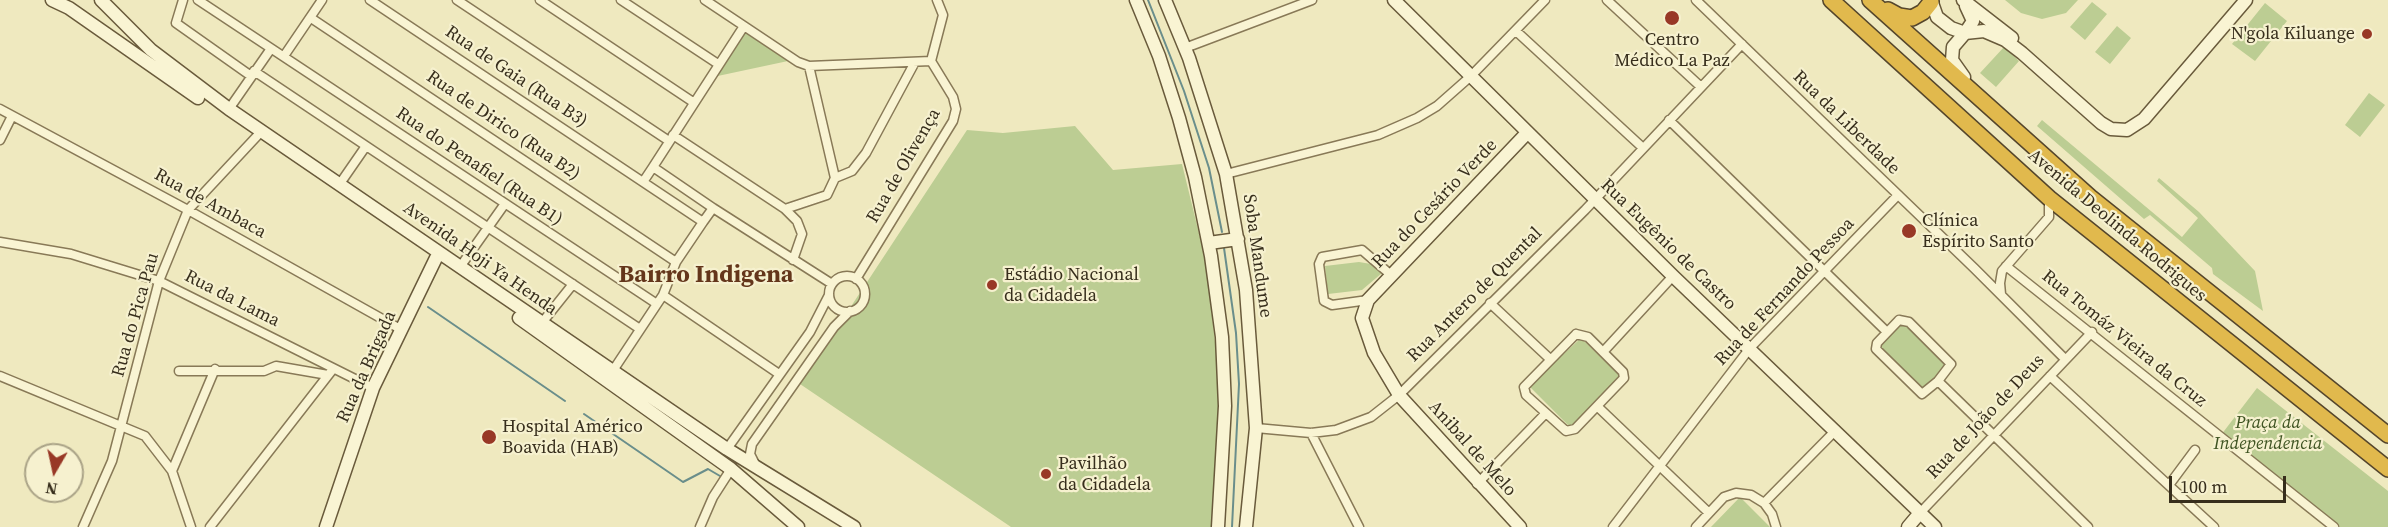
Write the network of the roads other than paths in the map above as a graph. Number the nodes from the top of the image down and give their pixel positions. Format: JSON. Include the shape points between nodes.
{"nodes":[{"id":1,"x":52,"y":0,"type":"edge"},
{"id":2,"x":101,"y":0,"type":"edge"},
{"id":3,"x":183,"y":0,"type":"edge"},
{"id":4,"x":198,"y":0,"type":"edge"},
{"id":5,"x":322,"y":0,"type":"edge"},
{"id":6,"x":370,"y":0,"type":"edge"},
{"id":7,"x":457,"y":0,"type":"edge"},
{"id":8,"x":540,"y":0,"type":"edge"},
{"id":9,"x":621,"y":0,"type":"edge"},
{"id":10,"x":705,"y":0,"type":"edge"},
{"id":11,"x":937,"y":0,"type":"edge"},
{"id":12,"x":1137,"y":0,"type":"edge"},
{"id":13,"x":1165,"y":0,"type":"edge"},
{"id":14,"x":1312,"y":0,"type":"edge"},
{"id":15,"x":1394,"y":0,"type":"edge"},
{"id":16,"x":1545,"y":0,"type":"edge"},
{"id":17,"x":1607,"y":0,"type":"edge"},
{"id":18,"x":1696,"y":0,"type":"edge"},
{"id":19,"x":1831,"y":0,"type":"edge"},
{"id":20,"x":1871,"y":0,"type":"edge"},
{"id":21,"x":1963,"y":0,"type":"edge"},
{"id":22,"x":2236,"y":0,"type":"edge"},
{"id":23,"x":2247,"y":0,"type":"edge"},
{"id":24,"x":1932,"y":1,"type":"edge"},
{"id":25,"x":67,"y":4,"type":"edge"},
{"id":26,"x":311,"y":18,"type":"junction"},
{"id":27,"x":744,"y":26,"type":"junction"},
{"id":28,"x":1516,"y":31,"type":"junction"},
{"id":29,"x":1965,"y":33,"type":"junction"},
{"id":30,"x":1743,"y":44,"type":"junction"},
{"id":31,"x":1185,"y":48,"type":"junction"},
{"id":32,"x":270,"y":50,"type":"junction"},
{"id":33,"x":284,"y":56,"type":"junction"},
{"id":34,"x":931,"y":61,"type":"junction"},
{"id":35,"x":915,"y":62,"type":"junction"},
{"id":36,"x":718,"y":64,"type":"junction"},
{"id":37,"x":809,"y":66,"type":"junction"},
{"id":38,"x":253,"y":74,"type":"junction"},
{"id":39,"x":1471,"y":76,"type":"junction"},
{"id":40,"x":1701,"y":87,"type":"junction"},
{"id":41,"x":693,"y":102,"type":"junction"},
{"id":42,"x":1985,"y":104,"type":"junction"},
{"id":43,"x":0,"y":109,"type":"edge"},
{"id":44,"x":229,"y":109,"type":"junction"},
{"id":45,"x":12,"y":116,"type":"junction"},
{"id":46,"x":1670,"y":120,"type":"junction"},
{"id":47,"x":1527,"y":133,"type":"junction"},
{"id":48,"x":258,"y":135,"type":"junction"},
{"id":49,"x":671,"y":138,"type":"junction"},
{"id":50,"x":0,"y":140,"type":"edge"},
{"id":51,"x":366,"y":146,"type":"junction"},
{"id":52,"x":1643,"y":148,"type":"junction"},
{"id":53,"x":653,"y":167,"type":"junction"},
{"id":54,"x":1226,"y":174,"type":"junction"},
{"id":55,"x":835,"y":178,"type":"junction"},
{"id":56,"x":643,"y":182,"type":"junction"},
{"id":57,"x":339,"y":185,"type":"junction"},
{"id":58,"x":1897,"y":196,"type":"junction"},
{"id":59,"x":2049,"y":198,"type":"junction"},
{"id":60,"x":1595,"y":199,"type":"junction"},
{"id":61,"x":504,"y":205,"type":"junction"},
{"id":62,"x":713,"y":208,"type":"junction"},
{"id":63,"x":785,"y":208,"type":"junction"},
{"id":64,"x":188,"y":210,"type":"junction"},
{"id":65,"x":2068,"y":214,"type":"junction"},
{"id":66,"x":2049,"y":217,"type":"junction"},
{"id":67,"x":703,"y":222,"type":"junction"},
{"id":68,"x":488,"y":228,"type":"junction"},
{"id":69,"x":1234,"y":239,"type":"junction"},
{"id":70,"x":0,"y":242,"type":"edge"},
{"id":71,"x":1213,"y":243,"type":"junction"},
{"id":72,"x":436,"y":258,"type":"junction"},
{"id":73,"x":793,"y":260,"type":"junction"},
{"id":74,"x":676,"y":261,"type":"junction"},
{"id":75,"x":460,"y":267,"type":"junction"},
{"id":76,"x":1974,"y":268,"type":"junction"},
{"id":77,"x":2004,"y":269,"type":"junction"},
{"id":78,"x":1826,"y":272,"type":"junction"},
{"id":79,"x":1391,"y":275,"type":"junction"},
{"id":80,"x":1673,"y":276,"type":"junction"},
{"id":81,"x":856,"y":279,"type":"junction"},
{"id":82,"x":159,"y":281,"type":"junction"},
{"id":83,"x":573,"y":284,"type":"junction"},
{"id":84,"x":832,"y":284,"type":"junction"},
{"id":85,"x":2002,"y":294,"type":"junction"},
{"id":86,"x":663,"y":295,"type":"junction"},
{"id":87,"x":829,"y":295,"type":"junction"},
{"id":88,"x":1368,"y":300,"type":"junction"},
{"id":89,"x":1491,"y":303,"type":"junction"},
{"id":90,"x":657,"y":304,"type":"junction"},
{"id":91,"x":850,"y":311,"type":"junction"},
{"id":92,"x":541,"y":324,"type":"junction"},
{"id":93,"x":640,"y":329,"type":"junction"},
{"id":94,"x":402,"y":330,"type":"junction"},
{"id":95,"x":1887,"y":332,"type":"junction"},
{"id":96,"x":2092,"y":332,"type":"junction"},
{"id":97,"x":1750,"y":348,"type":"junction"},
{"id":98,"x":1603,"y":352,"type":"junction"},
{"id":99,"x":1550,"y":359,"type":"junction"},
{"id":100,"x":2065,"y":359,"type":"junction"},
{"id":101,"x":215,"y":369,"type":"junction"},
{"id":102,"x":179,"y":371,"type":"dead end"},
{"id":103,"x":331,"y":372,"type":"junction"},
{"id":104,"x":612,"y":372,"type":"junction"},
{"id":105,"x":780,"y":374,"type":"junction"},
{"id":106,"x":0,"y":375,"type":"edge"},
{"id":107,"x":2050,"y":375,"type":"junction"},
{"id":108,"x":1938,"y":381,"type":"junction"},
{"id":109,"x":373,"y":388,"type":"junction"},
{"id":110,"x":1399,"y":395,"type":"junction"},
{"id":111,"x":1598,"y":407,"type":"junction"},
{"id":112,"x":1545,"y":414,"type":"junction"},
{"id":113,"x":123,"y":426,"type":"junction"},
{"id":114,"x":1256,"y":428,"type":"junction"},
{"id":115,"x":1836,"y":430,"type":"junction"},
{"id":116,"x":1311,"y":433,"type":"junction"},
{"id":117,"x":1993,"y":434,"type":"junction"},
{"id":118,"x":2388,"y":435,"type":"edge"},
{"id":119,"x":727,"y":449,"type":"junction"},
{"id":120,"x":2195,"y":450,"type":"dead end"},
{"id":121,"x":1659,"y":468,"type":"junction"},
{"id":122,"x":731,"y":469,"type":"junction"},
{"id":123,"x":2388,"y":469,"type":"edge"},
{"id":124,"x":172,"y":471,"type":"junction"},
{"id":125,"x":763,"y":473,"type":"junction"},
{"id":126,"x":1477,"y":484,"type":"junction"},
{"id":127,"x":2169,"y":485,"type":"junction"},
{"id":128,"x":1764,"y":503,"type":"junction"},
{"id":129,"x":1709,"y":513,"type":"junction"},
{"id":130,"x":1919,"y":514,"type":"junction"},
{"id":131,"x":841,"y":522,"type":"edge"},
{"id":132,"x":83,"y":527,"type":"edge"},
{"id":133,"x":190,"y":527,"type":"edge"},
{"id":134,"x":210,"y":527,"type":"edge"},
{"id":135,"x":326,"y":527,"type":"edge"},
{"id":136,"x":700,"y":527,"type":"edge"},
{"id":137,"x":798,"y":527,"type":"edge"},
{"id":138,"x":854,"y":527,"type":"edge"},
{"id":139,"x":1218,"y":527,"type":"edge"},
{"id":140,"x":1246,"y":527,"type":"edge"},
{"id":141,"x":1359,"y":527,"type":"edge"},
{"id":142,"x":1520,"y":527,"type":"edge"},
{"id":143,"x":1613,"y":527,"type":"edge"},
{"id":144,"x":1696,"y":527,"type":"edge"},
{"id":145,"x":1776,"y":527,"type":"edge"},
{"id":146,"x":1908,"y":527,"type":"edge"},
{"id":147,"x":1935,"y":527,"type":"edge"},
{"id":148,"x":2088,"y":527,"type":"edge"},
{"id":149,"x":2214,"y":527,"type":"edge"},
{"id":150,"x":2334,"y":527,"type":"edge"}],
"edges":[{"from":1,"to":25,"type":"main road","name":"Avenida Hoji Ya Henda"},
{"from":2,"to":44,"type":"main road","name":"Avenida Hoji Ya Henda","via":[[151,50]]},
{"from":3,"to":38,"type":"street","via":[[176,24]]},
{"from":4,"to":32,"type":"street","name":"Rua do Penafiel (Rua B1)"},
{"from":5,"to":26,"type":"street"},
{"from":6,"to":56,"type":"street","name":"Rua de Gaia (Rua B3)"},
{"from":7,"to":49,"type":"street"},
{"from":8,"to":41,"type":"street"},
{"from":9,"to":36,"type":"street"},
{"from":10,"to":27,"type":"street"},
{"from":11,"to":34,"type":"street","via":[[943,15]]},
{"from":12,"to":71,"type":"main road","via":[[1160,56]]},
{"from":13,"to":31,"type":"main road","name":"Soba Mandume"},
{"from":14,"to":31,"type":"street"},
{"from":15,"to":39,"type":"main road","name":"Rua Eugênio de Castro"},
{"from":16,"to":28,"type":"street"},
{"from":17,"to":40,"type":"street"},
{"from":18,"to":30,"type":"street","name":"Rua da Liberdade"},
{"from":19,"to":59,"type":"highway","name":"Avenida Deolinda Rodrigues"},
{"from":20,"to":24,"type":"highway","via":[[1899,16],[1912,18]]},
{"from":20,"to":42,"type":"highway","name":"Avenida Deolinda Rodrigues"},
{"from":21,"to":22,"type":"main road","via":[[2102,116],[2121,122],[2141,111]]},
{"from":21,"to":29,"type":"main road","via":[[1973,21]]},
{"from":23,"to":29,"type":"main road","via":[[2144,118],[2127,130],[2111,129],[2101,123],[2005,40],[1984,31]]},
{"from":24,"to":29,"type":"main road","via":[[1934,12],[1943,23]]},
{"from":25,"to":48,"type":"main road","name":"Avenida Hoji Ya Henda","via":[[203,101]]},
{"from":26,"to":33,"type":"street"},
{"from":26,"to":74,"type":"street","name":"Rua de Dirico (Rua B2)"},
{"from":27,"to":36,"type":"street"},
{"from":27,"to":37,"type":"street","via":[[798,63]]},
{"from":28,"to":39,"type":"street"},
{"from":28,"to":52,"type":"street"},
{"from":29,"to":42,"type":"main road","via":[[1953,47],[1952,60]]},
{"from":30,"to":40,"type":"street","name":"Rua Antero de Quental"},
{"from":30,"to":58,"type":"street","name":"Rua da Liberdade"},
{"from":31,"to":54,"type":"main road","name":"Soba Mandume"},
{"from":32,"to":33,"type":"street","name":"Rua do Penafiel (Rua B1)"},
{"from":32,"to":38,"type":"street"},
{"from":33,"to":61,"type":"street","name":"Rua do Penafiel (Rua B1)"},
{"from":34,"to":35,"type":"street"},
{"from":34,"to":81,"type":"street","name":"Rua de Olivença","via":[[953,97],[953,121]]},
{"from":35,"to":37,"type":"street"},
{"from":35,"to":55,"type":"street","via":[[867,153],[852,171]]},
{"from":36,"to":41,"type":"street"},
{"from":37,"to":55,"type":"street"},
{"from":38,"to":44,"type":"street"},
{"from":38,"to":51,"type":"street"},
{"from":39,"to":47,"type":"main road","name":"Rua Eugênio de Castro"},
{"from":39,"to":54,"type":"street","via":[[1437,106],[1378,135]]},
{"from":40,"to":46,"type":"street","name":"Rua Antero de Quental"},
{"from":41,"to":49,"type":"street"},
{"from":42,"to":118,"type":"highway","name":"Avenida Deolinda Rodrigues","via":[[2090,197]]},
{"from":43,"to":45,"type":"street","name":"Rua de Ambaca"},
{"from":44,"to":57,"type":"main road","name":"Avenida Hoji Ya Henda"},
{"from":45,"to":50,"type":"street"},
{"from":45,"to":64,"type":"street","name":"Rua de Ambaca"},
{"from":46,"to":52,"type":"street","name":"Rua Antero de Quental"},
{"from":46,"to":78,"type":"street"},
{"from":47,"to":60,"type":"main road","name":"Rua Eugênio de Castro"},
{"from":47,"to":79,"type":"main road","name":"Rua do Cesário Verde"},
{"from":48,"to":64,"type":"street","name":"Rua do Pica Pau"},
{"from":48,"to":72,"type":"main road","name":"Avenida Hoji Ya Henda"},
{"from":49,"to":53,"type":"street"},
{"from":49,"to":63,"type":"street"},
{"from":51,"to":57,"type":"street"},
{"from":51,"to":68,"type":"street"},
{"from":52,"to":60,"type":"street","name":"Rua Antero de Quental"},
{"from":53,"to":56,"type":"street"},
{"from":53,"to":62,"type":"street"},
{"from":54,"to":69,"type":"main road","name":"Soba Mandume"},
{"from":55,"to":63,"type":"street","via":[[827,195]]},
{"from":56,"to":67,"type":"street","name":"Rua de Gaia (Rua B3)"},
{"from":57,"to":75,"type":"main road","name":"Avenida Hoji Ya Henda"},
{"from":58,"to":76,"type":"street","name":"Rua da Liberdade"},
{"from":58,"to":78,"type":"street","name":"Rua de Fernando Pessoa"},
{"from":59,"to":65,"type":"highway","name":"Avenida Deolinda Rodrigues"},
{"from":59,"to":66,"type":"street"},
{"from":60,"to":80,"type":"main road","name":"Rua Eugênio de Castro"},
{"from":60,"to":89,"type":"street","name":"Rua Antero de Quental"},
{"from":61,"to":68,"type":"street"},
{"from":61,"to":90,"type":"street","name":"Rua do Penafiel (Rua B1)"},
{"from":62,"to":67,"type":"street"},
{"from":62,"to":73,"type":"street"},
{"from":63,"to":73,"type":"street","via":[[802,234]]},
{"from":64,"to":82,"type":"street","name":"Rua do Pica Pau"},
{"from":64,"to":94,"type":"street","name":"Rua de Ambaca"},
{"from":65,"to":66,"type":"street"},
{"from":65,"to":123,"type":"highway","name":"Avenida Deolinda Rodrigues"},
{"from":66,"to":77,"type":"street"},
{"from":67,"to":74,"type":"street"},
{"from":68,"to":75,"type":"street"},
{"from":68,"to":83,"type":"street"},
{"from":69,"to":71,"type":"main road"},
{"from":69,"to":114,"type":"main road","name":"Soba Mandume","via":[[1246,290]]},
{"from":70,"to":82,"type":"street","name":"Rua da Lama","via":[[71,254]]},
{"from":71,"to":139,"type":"main road","via":[[1224,384]]},
{"from":72,"to":94,"type":"main road","name":"Rua da Brigada"},
{"from":72,"to":122,"type":"main road","name":"Avenida Hoji Ya Henda"},
{"from":73,"to":84,"type":"street"},
{"from":74,"to":86,"type":"street"},
{"from":75,"to":92,"type":"main road","name":"Avenida Hoji Ya Henda"},
{"from":76,"to":77,"type":"street","via":[[1989,274]]},
{"from":76,"to":85,"type":"street","name":"Rua da Liberdade"},
{"from":77,"to":85,"type":"street"},
{"from":77,"to":96,"type":"street","name":"Rua Tomáz Vieira da Cruz"},
{"from":78,"to":95,"type":"street"},
{"from":78,"to":97,"type":"street","name":"Rua de Fernando Pessoa"},
{"from":79,"to":88,"type":"main road","name":"Rua do Cesário Verde"},
{"from":79,"to":88,"type":"street","via":[[1362,250],[1322,257],[1319,264],[1324,301],[1332,304]]},
{"from":80,"to":97,"type":"main road","name":"Rua Eugênio de Castro"},
{"from":80,"to":98,"type":"street"},
{"from":81,"to":84,"type":"street","via":[[845,276]]},
{"from":81,"to":91,"type":"street","via":[[865,294],[860,306]]},
{"from":82,"to":103,"type":"street","name":"Rua da Lama"},
{"from":82,"to":113,"type":"street","name":"Rua do Pica Pau"},
{"from":83,"to":92,"type":"street"},
{"from":83,"to":93,"type":"street"},
{"from":84,"to":87,"type":"street"},
{"from":85,"to":100,"type":"street","name":"Rua da Liberdade"},
{"from":86,"to":90,"type":"street"},
{"from":86,"to":105,"type":"street"},
{"from":87,"to":91,"type":"street","via":[[836,307]]},
{"from":87,"to":105,"type":"street","via":[[818,319]]},
{"from":88,"to":110,"type":"main road","name":"Anibal de Melo","via":[[1363,309],[1364,330]]},
{"from":89,"to":99,"type":"street"},
{"from":89,"to":110,"type":"street","name":"Rua Antero de Quental"},
{"from":90,"to":93,"type":"street"},
{"from":91,"to":125,"type":"street","via":[[834,327],[753,444],[751,459]]},
{"from":92,"to":104,"type":"main road","name":"Avenida Hoji Ya Henda"},
{"from":93,"to":104,"type":"street"},
{"from":94,"to":109,"type":"main road","name":"Rua da Brigada"},
{"from":95,"to":108,"type":"street","via":[[1877,343],[1878,352],[1916,391],[1922,394]]},
{"from":95,"to":108,"type":"street","via":[[1903,319],[1917,330],[1951,364]]},
{"from":96,"to":100,"type":"street","name":"Rua de João de Deus"},
{"from":96,"to":150,"type":"street","name":"Rua Tomáz Vieira da Cruz"},
{"from":97,"to":115,"type":"main road","name":"Rua Eugênio de Castro"},
{"from":97,"to":121,"type":"street","name":"Rua de Fernando Pessoa"},
{"from":98,"to":99,"type":"street","via":[[1579,333]]},
{"from":98,"to":111,"type":"street","via":[[1624,378]]},
{"from":99,"to":112,"type":"street","via":[[1526,383],[1524,391]]},
{"from":100,"to":107,"type":"street","name":"Rua de João de Deus"},
{"from":101,"to":102,"type":"street"},
{"from":101,"to":103,"type":"street","via":[[264,371],[276,366]]},
{"from":101,"to":124,"type":"street"},
{"from":103,"to":109,"type":"street","name":"Rua da Lama"},
{"from":103,"to":134,"type":"street"},
{"from":104,"to":119,"type":"main road","name":"Avenida Hoji Ya Henda"},
{"from":105,"to":119,"type":"street"},
{"from":106,"to":113,"type":"street"},
{"from":107,"to":117,"type":"street","name":"Rua de João de Deus"},
{"from":107,"to":127,"type":"street"},
{"from":108,"to":117,"type":"street"},
{"from":109,"to":135,"type":"main road","name":"Rua da Brigada"},
{"from":110,"to":116,"type":"street","name":"Rua Antero de Quental","via":[[1371,417],[1336,430]]},
{"from":110,"to":126,"type":"main road","name":"Anibal de Melo"},
{"from":111,"to":112,"type":"street","via":[[1571,430],[1562,429]]},
{"from":111,"to":121,"type":"street"},
{"from":112,"to":126,"type":"street"},
{"from":113,"to":124,"type":"street","via":[[150,440]]},
{"from":113,"to":132,"type":"street","name":"Rua do Pica Pau","via":[[102,489]]},
{"from":114,"to":116,"type":"street","name":"Rua Antero de Quental"},
{"from":114,"to":140,"type":"main road","name":"Soba Mandume"},
{"from":115,"to":128,"type":"street"},
{"from":115,"to":130,"type":"main road","name":"Rua Eugênio de Castro"},
{"from":116,"to":141,"type":"street"},
{"from":117,"to":130,"type":"street","name":"Rua de João de Deus"},
{"from":117,"to":148,"type":"street"},
{"from":119,"to":125,"type":"main road","name":"Avenida Hoji Ya Henda"},
{"from":120,"to":127,"type":"street"},
{"from":121,"to":129,"type":"street"},
{"from":121,"to":143,"type":"street","name":"Rua de Fernando Pessoa"},
{"from":122,"to":136,"type":"street"},
{"from":122,"to":137,"type":"main road","name":"Avenida Hoji Ya Henda"},
{"from":124,"to":133,"type":"street"},
{"from":125,"to":131,"type":"main road","name":"Avenida Hoji Ya Henda"},
{"from":126,"to":142,"type":"main road","name":"Anibal de Melo"},
{"from":127,"to":149,"type":"street"},
{"from":128,"to":129,"type":"street","via":[[1736,493],[1724,497]]},
{"from":128,"to":145,"type":"street"},
{"from":129,"to":144,"type":"street"},
{"from":130,"to":146,"type":"main road","name":"Rua de João de Deus"},
{"from":130,"to":147,"type":"main road","name":"Rua Eugênio de Castro"},
{"from":131,"to":138,"type":"main road","name":"Avenida Hoji Ya Henda"}]}
